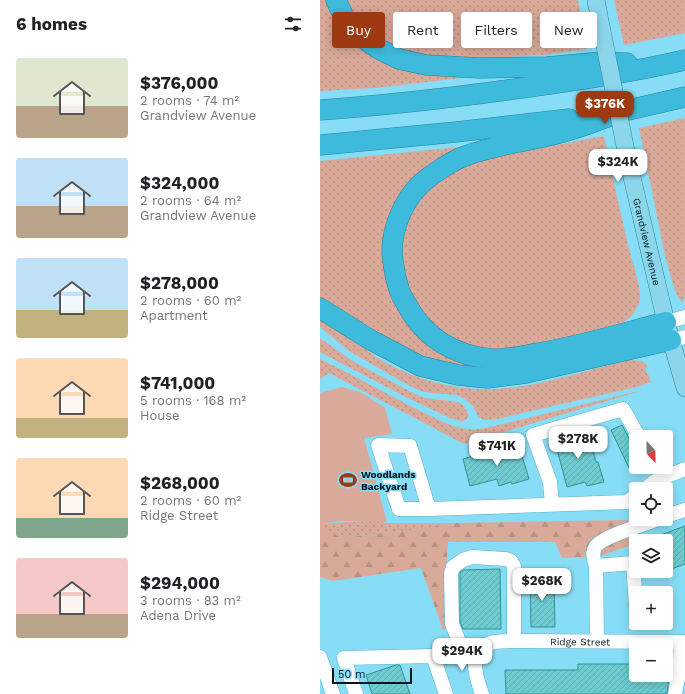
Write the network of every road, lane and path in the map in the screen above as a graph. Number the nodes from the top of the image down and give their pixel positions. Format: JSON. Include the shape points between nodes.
{"nodes":[{"id":1,"x":336,"y":0,"type":"edge"},
{"id":2,"x":597,"y":8,"type":"edge"},
{"id":3,"x":678,"y":62,"type":"edge"},
{"id":4,"x":685,"y":97,"type":"edge"},
{"id":5,"x":320,"y":110,"type":"edge"},
{"id":6,"x":624,"y":111,"type":"junction"},
{"id":7,"x":320,"y":145,"type":"edge"},
{"id":8,"x":320,"y":308,"type":"edge"},
{"id":9,"x":677,"y":329,"type":"edge"},
{"id":10,"x":685,"y":388,"type":"edge"},
{"id":11,"x":635,"y":430,"type":"edge"},
{"id":12,"x":685,"y":469,"type":"edge"},
{"id":13,"x":673,"y":471,"type":"edge"},
{"id":14,"x":629,"y":500,"type":"edge"},
{"id":15,"x":552,"y":504,"type":"junction"},
{"id":16,"x":429,"y":509,"type":"junction"},
{"id":17,"x":685,"y":510,"type":"edge"},
{"id":18,"x":673,"y":514,"type":"edge"},
{"id":19,"x":640,"y":526,"type":"edge"},
{"id":20,"x":596,"y":566,"type":"junction"},
{"id":21,"x":635,"y":586,"type":"edge"},
{"id":22,"x":514,"y":641,"type":"junction"},
{"id":23,"x":596,"y":641,"type":"junction"},
{"id":24,"x":683,"y":642,"type":"edge"},
{"id":25,"x":477,"y":655,"type":"junction"},
{"id":26,"x":320,"y":657,"type":"edge"},
{"id":27,"x":333,"y":694,"type":"edge"},
{"id":28,"x":356,"y":694,"type":"edge"},
{"id":29,"x":446,"y":694,"type":"edge"},
{"id":30,"x":482,"y":694,"type":"edge"},
{"id":31,"x":675,"y":694,"type":"edge"}],
"edges":[{"from":1,"to":3,"type":"highway","via":[[344,17],[359,35],[376,48],[399,59],[426,65],[479,68],[548,67],[602,62]]},
{"from":2,"to":9,"type":"main road","name":"Grandview Avenue","bridge":true,"via":[[627,156]]},
{"from":3,"to":5,"type":"highway","via":[[597,78],[454,98]]},
{"from":4,"to":6,"type":"highway"},
{"from":6,"to":7,"type":"highway","via":[[517,126]]},
{"from":6,"to":9,"type":"highway","via":[[564,132],[464,156],[431,176],[416,188],[399,220],[393,237],[392,256],[395,274],[399,290],[409,309],[430,335],[460,352],[477,357],[494,359],[522,356]]},
{"from":8,"to":9,"type":"highway","via":[[369,339],[420,366],[458,376],[487,378],[526,373]]},
{"from":9,"to":10,"type":"main road","name":"Grandview Avenue"},
{"from":11,"to":15,"type":"street","via":[[623,409],[533,436],[550,482]]},
{"from":12,"to":13,"type":"street"},
{"from":14,"to":15,"type":"street"},
{"from":15,"to":16,"type":"street"},
{"from":16,"to":16,"type":"street","via":[[399,510],[378,445],[410,446]]},
{"from":17,"to":18,"type":"street"},
{"from":19,"to":20,"type":"street","via":[[605,539],[596,546],[593,552]]},
{"from":20,"to":21,"type":"street","via":[[633,562]]},
{"from":20,"to":23,"type":"street"},
{"from":22,"to":23,"type":"street","name":"Ridge Street"},
{"from":22,"to":25,"type":"street","name":"Ridge Street","via":[[486,645]]},
{"from":22,"to":25,"type":"street","via":[[512,561],[472,557],[463,560],[453,567],[451,574],[452,624],[460,644]]},
{"from":23,"to":24,"type":"street","name":"Ridge Street"},
{"from":24,"to":31,"type":"street"},
{"from":25,"to":30,"type":"street","via":[[474,664]]},
{"from":26,"to":27,"type":"street"},
{"from":28,"to":29,"type":"street","via":[[344,658],[433,656]]}]}
